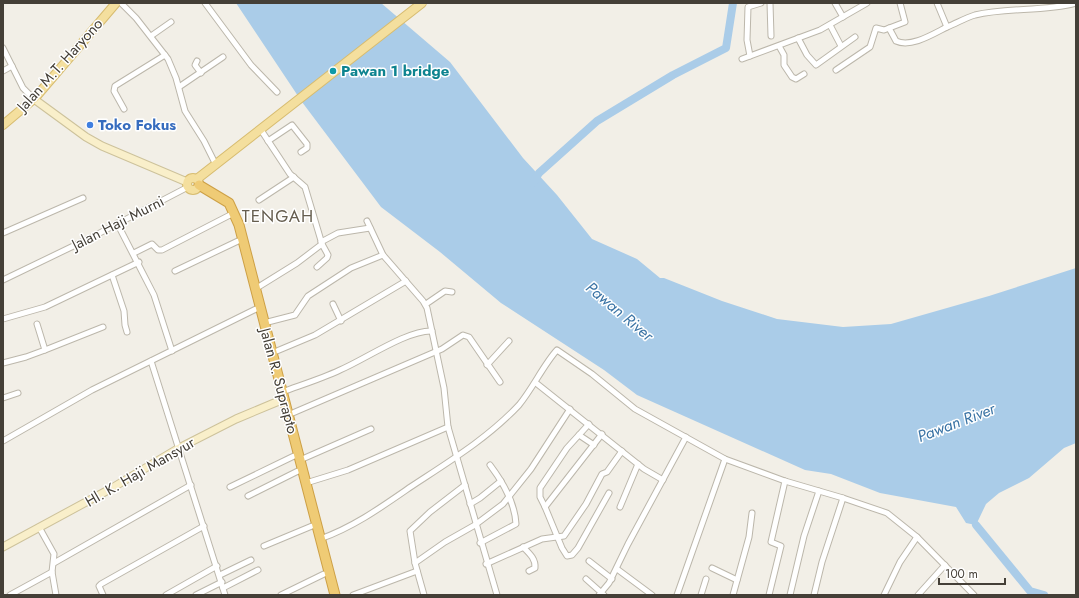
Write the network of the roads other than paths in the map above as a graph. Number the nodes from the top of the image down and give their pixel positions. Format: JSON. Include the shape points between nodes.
{"nodes":[{"id":1,"x":116,"y":3,"type":"edge"},
{"id":2,"x":121,"y":3,"type":"edge"},
{"id":3,"x":205,"y":3,"type":"edge"},
{"id":4,"x":421,"y":3,"type":"edge"},
{"id":5,"x":761,"y":3,"type":"edge"},
{"id":6,"x":770,"y":3,"type":"edge"},
{"id":7,"x":835,"y":3,"type":"edge"},
{"id":8,"x":867,"y":3,"type":"edge"},
{"id":9,"x":900,"y":3,"type":"edge"},
{"id":10,"x":937,"y":3,"type":"edge"},
{"id":11,"x":1076,"y":3,"type":"edge"},
{"id":12,"x":842,"y":18,"type":"junction"},
{"id":13,"x":171,"y":22,"type":"dead end"},
{"id":14,"x":830,"y":25,"type":"junction"},
{"id":15,"x":889,"y":28,"type":"junction"},
{"id":16,"x":947,"y":28,"type":"junction"},
{"id":17,"x":150,"y":36,"type":"junction"},
{"id":18,"x":771,"y":36,"type":"dead end"},
{"id":19,"x":798,"y":38,"type":"junction"},
{"id":20,"x":855,"y":38,"type":"dead end"},
{"id":21,"x":779,"y":46,"type":"junction"},
{"id":22,"x":841,"y":46,"type":"junction"},
{"id":23,"x":3,"y":48,"type":"edge"},
{"id":24,"x":165,"y":55,"type":"junction"},
{"id":25,"x":750,"y":56,"type":"junction"},
{"id":26,"x":224,"y":57,"type":"dead end"},
{"id":27,"x":742,"y":59,"type":"dead end"},
{"id":28,"x":197,"y":61,"type":"dead end"},
{"id":29,"x":12,"y":66,"type":"junction"},
{"id":30,"x":836,"y":70,"type":"dead end"},
{"id":31,"x":3,"y":71,"type":"edge"},
{"id":32,"x":201,"y":73,"type":"junction"},
{"id":33,"x":804,"y":74,"type":"dead end"},
{"id":34,"x":179,"y":87,"type":"junction"},
{"id":35,"x":277,"y":92,"type":"dead end"},
{"id":36,"x":34,"y":99,"type":"junction"},
{"id":37,"x":124,"y":109,"type":"dead end"},
{"id":38,"x":3,"y":125,"type":"edge"},
{"id":39,"x":261,"y":130,"type":"junction"},
{"id":40,"x":268,"y":141,"type":"junction"},
{"id":41,"x":301,"y":152,"type":"dead end"},
{"id":42,"x":216,"y":165,"type":"junction"},
{"id":43,"x":294,"y":177,"type":"junction"},
{"id":44,"x":193,"y":184,"type":"junction"},
{"id":45,"x":83,"y":198,"type":"dead end"},
{"id":46,"x":259,"y":200,"type":"dead end"},
{"id":47,"x":230,"y":215,"type":"junction"},
{"id":48,"x":367,"y":221,"type":"dead end"},
{"id":49,"x":117,"y":223,"type":"junction"},
{"id":50,"x":370,"y":228,"type":"junction"},
{"id":51,"x":3,"y":233,"type":"edge"},
{"id":52,"x":238,"y":241,"type":"junction"},
{"id":53,"x":321,"y":243,"type":"junction"},
{"id":54,"x":134,"y":253,"type":"junction"},
{"id":55,"x":383,"y":255,"type":"junction"},
{"id":56,"x":139,"y":262,"type":"junction"},
{"id":57,"x":317,"y":267,"type":"dead end"},
{"id":58,"x":175,"y":271,"type":"dead end"},
{"id":59,"x":112,"y":276,"type":"junction"},
{"id":60,"x":3,"y":280,"type":"edge"},
{"id":61,"x":406,"y":281,"type":"junction"},
{"id":62,"x":255,"y":288,"type":"junction"},
{"id":63,"x":452,"y":292,"type":"dead end"},
{"id":64,"x":333,"y":304,"type":"dead end"},
{"id":65,"x":426,"y":304,"type":"junction"},
{"id":66,"x":256,"y":310,"type":"junction"},
{"id":67,"x":3,"y":320,"type":"edge"},
{"id":68,"x":342,"y":321,"type":"junction"},
{"id":69,"x":264,"y":323,"type":"junction"},
{"id":70,"x":37,"y":324,"type":"dead end"},
{"id":71,"x":103,"y":327,"type":"dead end"},
{"id":72,"x":432,"y":331,"type":"junction"},
{"id":73,"x":127,"y":332,"type":"dead end"},
{"id":74,"x":509,"y":341,"type":"dead end"},
{"id":75,"x":269,"y":348,"type":"junction"},
{"id":76,"x":45,"y":350,"type":"junction"},
{"id":77,"x":172,"y":351,"type":"junction"},
{"id":78,"x":435,"y":352,"type":"junction"},
{"id":79,"x":151,"y":361,"type":"junction"},
{"id":80,"x":3,"y":363,"type":"edge"},
{"id":81,"x":487,"y":365,"type":"junction"},
{"id":82,"x":500,"y":382,"type":"dead end"},
{"id":83,"x":536,"y":383,"type":"junction"},
{"id":84,"x":282,"y":392,"type":"junction"},
{"id":85,"x":18,"y":393,"type":"dead end"},
{"id":86,"x":3,"y":398,"type":"edge"},
{"id":87,"x":279,"y":401,"type":"junction"},
{"id":88,"x":570,"y":409,"type":"junction"},
{"id":89,"x":288,"y":415,"type":"junction"},
{"id":90,"x":589,"y":424,"type":"junction"},
{"id":91,"x":448,"y":427,"type":"junction"},
{"id":92,"x":371,"y":429,"type":"dead end"},
{"id":93,"x":602,"y":434,"type":"junction"},
{"id":94,"x":579,"y":435,"type":"junction"},
{"id":95,"x":686,"y":437,"type":"junction"},
{"id":96,"x":3,"y":441,"type":"edge"},
{"id":97,"x":594,"y":445,"type":"junction"},
{"id":98,"x":179,"y":448,"type":"junction"},
{"id":99,"x":622,"y":451,"type":"junction"},
{"id":100,"x":296,"y":454,"type":"junction"},
{"id":101,"x":457,"y":457,"type":"junction"},
{"id":102,"x":726,"y":459,"type":"junction"},
{"id":103,"x":490,"y":464,"type":"dead end"},
{"id":104,"x":638,"y":464,"type":"junction"},
{"id":105,"x":298,"y":471,"type":"junction"},
{"id":106,"x":663,"y":480,"type":"junction"},
{"id":107,"x":501,"y":481,"type":"junction"},
{"id":108,"x":785,"y":481,"type":"junction"},
{"id":109,"x":306,"y":483,"type":"junction"},
{"id":110,"x":465,"y":484,"type":"junction"},
{"id":111,"x":191,"y":485,"type":"junction"},
{"id":112,"x":230,"y":487,"type":"dead end"},
{"id":113,"x":819,"y":491,"type":"junction"},
{"id":114,"x":609,"y":493,"type":"dead end"},
{"id":115,"x":248,"y":496,"type":"dead end"},
{"id":116,"x":509,"y":497,"type":"junction"},
{"id":117,"x":843,"y":498,"type":"junction"},
{"id":118,"x":470,"y":504,"type":"junction"},
{"id":119,"x":545,"y":507,"type":"junction"},
{"id":120,"x":620,"y":507,"type":"dead end"},
{"id":121,"x":752,"y":514,"type":"dead end"},
{"id":122,"x":475,"y":525,"type":"junction"},
{"id":123,"x":204,"y":526,"type":"junction"},
{"id":124,"x":312,"y":526,"type":"junction"},
{"id":125,"x":40,"y":527,"type":"junction"},
{"id":126,"x":917,"y":537,"type":"junction"},
{"id":127,"x":558,"y":538,"type":"junction"},
{"id":128,"x":320,"y":539,"type":"junction"},
{"id":129,"x":480,"y":543,"type":"junction"},
{"id":130,"x":264,"y":546,"type":"dead end"},
{"id":131,"x":3,"y":547,"type":"edge"},
{"id":132,"x":524,"y":547,"type":"junction"},
{"id":133,"x":252,"y":560,"type":"dead end"},
{"id":134,"x":589,"y":561,"type":"dead end"},
{"id":135,"x":54,"y":563,"type":"junction"},
{"id":136,"x":415,"y":563,"type":"junction"},
{"id":137,"x":486,"y":564,"type":"junction"},
{"id":138,"x":945,"y":565,"type":"junction"},
{"id":139,"x":217,"y":566,"type":"junction"},
{"id":140,"x":617,"y":568,"type":"junction"},
{"id":141,"x":712,"y":568,"type":"dead end"},
{"id":142,"x":258,"y":570,"type":"dead end"},
{"id":143,"x":417,"y":571,"type":"junction"},
{"id":144,"x":529,"y":571,"type":"dead end"},
{"id":145,"x":52,"y":572,"type":"junction"},
{"id":146,"x":324,"y":574,"type":"junction"},
{"id":147,"x":220,"y":575,"type":"junction"},
{"id":148,"x":586,"y":579,"type":"dead end"},
{"id":149,"x":612,"y":579,"type":"junction"},
{"id":150,"x":706,"y":579,"type":"dead end"},
{"id":151,"x":737,"y":580,"type":"junction"},
{"id":152,"x":222,"y":582,"type":"junction"},
{"id":153,"x":223,"y":588,"type":"junction"},
{"id":154,"x":973,"y":594,"type":"edge"},
{"id":155,"x":10,"y":595,"type":"edge"},
{"id":156,"x":56,"y":595,"type":"edge"},
{"id":157,"x":103,"y":595,"type":"edge"},
{"id":158,"x":166,"y":595,"type":"edge"},
{"id":159,"x":196,"y":595,"type":"edge"},
{"id":160,"x":225,"y":595,"type":"edge"},
{"id":161,"x":281,"y":595,"type":"edge"},
{"id":162,"x":329,"y":595,"type":"edge"},
{"id":163,"x":334,"y":595,"type":"edge"},
{"id":164,"x":353,"y":595,"type":"edge"},
{"id":165,"x":424,"y":595,"type":"edge"},
{"id":166,"x":497,"y":595,"type":"edge"},
{"id":167,"x":602,"y":595,"type":"edge"},
{"id":168,"x":652,"y":595,"type":"edge"},
{"id":169,"x":677,"y":595,"type":"edge"},
{"id":170,"x":701,"y":595,"type":"edge"},
{"id":171,"x":733,"y":595,"type":"edge"},
{"id":172,"x":769,"y":595,"type":"edge"},
{"id":173,"x":790,"y":595,"type":"edge"},
{"id":174,"x":814,"y":595,"type":"edge"},
{"id":175,"x":884,"y":595,"type":"edge"},
{"id":176,"x":918,"y":595,"type":"edge"}],
"edges":[{"from":1,"to":36,"type":"main road","name":"Jalan M.T. Haryono"},
{"from":2,"to":17,"type":"street"},
{"from":3,"to":35,"type":"street","via":[[251,65]]},
{"from":4,"to":39,"type":"main road"},
{"from":5,"to":25,"type":"street","via":[[748,8],[747,40]]},
{"from":6,"to":18,"type":"street"},
{"from":7,"to":12,"type":"street"},
{"from":8,"to":12,"type":"street"},
{"from":9,"to":15,"type":"street","via":[[905,22]]},
{"from":10,"to":16,"type":"street"},
{"from":11,"to":16,"type":"street","via":[[1050,9],[981,14]]},
{"from":12,"to":14,"type":"street"},
{"from":13,"to":17,"type":"street"},
{"from":14,"to":19,"type":"street"},
{"from":14,"to":22,"type":"street"},
{"from":15,"to":16,"type":"street","via":[[896,41],[902,43]]},
{"from":15,"to":30,"type":"street","via":[[876,28],[870,47]]},
{"from":17,"to":24,"type":"street"},
{"from":19,"to":21,"type":"street"},
{"from":19,"to":22,"type":"street","via":[[816,65]]},
{"from":20,"to":22,"type":"street"},
{"from":21,"to":25,"type":"street"},
{"from":21,"to":33,"type":"street","via":[[784,55],[784,65],[792,77],[796,79]]},
{"from":23,"to":29,"type":"street"},
{"from":24,"to":34,"type":"street"},
{"from":24,"to":37,"type":"street","via":[[115,86],[114,91]]},
{"from":25,"to":27,"type":"street"},
{"from":26,"to":32,"type":"street"},
{"from":28,"to":32,"type":"street","via":[[195,65]]},
{"from":29,"to":31,"type":"street"},
{"from":29,"to":36,"type":"street","via":[[25,91]]},
{"from":32,"to":34,"type":"street"},
{"from":34,"to":42,"type":"street","via":[[184,111]]},
{"from":36,"to":38,"type":"main road","name":"Jalan M.T. Haryono"},
{"from":36,"to":44,"type":"street","via":[[102,146]]},
{"from":39,"to":40,"type":"street"},
{"from":39,"to":42,"type":"main road"},
{"from":40,"to":41,"type":"street","via":[[292,125],[307,144],[307,148]]},
{"from":40,"to":43,"type":"street"},
{"from":42,"to":44,"type":"main road"},
{"from":43,"to":46,"type":"street"},
{"from":43,"to":53,"type":"street","via":[[305,187]]},
{"from":44,"to":47,"type":"highway","name":"Jalan R. Suprapto","via":[[218,201]]},
{"from":44,"to":49,"type":"street","name":"Jalan Haji Murni"},
{"from":44,"to":62,"type":"highway","name":"Jalan R. Suprapto","via":[[225,200],[232,207]]},
{"from":45,"to":51,"type":"street"},
{"from":47,"to":52,"type":"highway","name":"Jalan R. Suprapto"},
{"from":47,"to":54,"type":"street","via":[[162,250],[158,250],[152,244]]},
{"from":48,"to":50,"type":"street"},
{"from":49,"to":54,"type":"street"},
{"from":49,"to":60,"type":"street","name":"Jalan Haji Murni"},
{"from":50,"to":53,"type":"street","via":[[338,234]]},
{"from":50,"to":55,"type":"street"},
{"from":52,"to":58,"type":"street"},
{"from":52,"to":66,"type":"highway","name":"Jalan R. Suprapto"},
{"from":53,"to":57,"type":"street","via":[[328,256]]},
{"from":53,"to":62,"type":"street","via":[[297,264]]},
{"from":54,"to":56,"type":"street"},
{"from":55,"to":61,"type":"street"},
{"from":55,"to":69,"type":"street","via":[[351,268],[308,296],[295,315]]},
{"from":56,"to":59,"type":"street"},
{"from":56,"to":77,"type":"street","via":[[154,295]]},
{"from":59,"to":67,"type":"street","via":[[46,307]]},
{"from":59,"to":73,"type":"street","via":[[124,311]]},
{"from":61,"to":65,"type":"street"},
{"from":61,"to":68,"type":"street"},
{"from":62,"to":69,"type":"highway","name":"Jalan R. Suprapto"},
{"from":63,"to":65,"type":"street","via":[[445,291]]},
{"from":64,"to":68,"type":"street"},
{"from":65,"to":72,"type":"street"},
{"from":66,"to":75,"type":"highway","name":"Jalan R. Suprapto"},
{"from":66,"to":77,"type":"street"},
{"from":68,"to":75,"type":"street","via":[[307,340]]},
{"from":69,"to":75,"type":"highway","name":"Jalan R. Suprapto"},
{"from":70,"to":76,"type":"street"},
{"from":71,"to":76,"type":"street"},
{"from":72,"to":78,"type":"street"},
{"from":72,"to":84,"type":"street","via":[[423,331],[406,337],[339,371]]},
{"from":74,"to":81,"type":"street"},
{"from":75,"to":84,"type":"highway","name":"Jalan R. Suprapto"},
{"from":75,"to":87,"type":"highway","name":"Jalan R. Suprapto"},
{"from":76,"to":80,"type":"street","via":[[26,358]]},
{"from":77,"to":79,"type":"street"},
{"from":78,"to":81,"type":"street","via":[[465,335],[469,337]]},
{"from":78,"to":89,"type":"street"},
{"from":78,"to":91,"type":"street","via":[[444,388]]},
{"from":79,"to":96,"type":"street"},
{"from":79,"to":98,"type":"street"},
{"from":81,"to":82,"type":"street"},
{"from":83,"to":88,"type":"street"},
{"from":83,"to":95,"type":"street","via":[[558,350],[635,409]]},
{"from":83,"to":101,"type":"street","via":[[509,414],[481,440]]},
{"from":84,"to":89,"type":"highway","name":"Jalan R. Suprapto"},
{"from":85,"to":86,"type":"street"},
{"from":87,"to":98,"type":"street","name":"Hl. K. Haji Mansyur","via":[[236,419]]},
{"from":87,"to":100,"type":"highway","name":"Jalan R. Suprapto"},
{"from":88,"to":90,"type":"street"},
{"from":88,"to":116,"type":"street","via":[[531,469]]},
{"from":89,"to":100,"type":"highway","name":"Jalan R. Suprapto"},
{"from":90,"to":93,"type":"street"},
{"from":90,"to":94,"type":"street"},
{"from":91,"to":101,"type":"street"},
{"from":91,"to":109,"type":"street","via":[[348,470]]},
{"from":92,"to":100,"type":"street"},
{"from":93,"to":97,"type":"street"},
{"from":93,"to":99,"type":"street"},
{"from":94,"to":97,"type":"street"},
{"from":94,"to":119,"type":"street","via":[[540,488],[540,497]]},
{"from":95,"to":102,"type":"street"},
{"from":95,"to":106,"type":"street"},
{"from":97,"to":119,"type":"street"},
{"from":98,"to":111,"type":"street"},
{"from":98,"to":125,"type":"street","name":"Hl. K. Haji Mansyur"},
{"from":99,"to":104,"type":"street"},
{"from":99,"to":127,"type":"street","via":[[609,469],[602,474],[570,529]]},
{"from":100,"to":105,"type":"highway","name":"Jalan R. Suprapto"},
{"from":100,"to":109,"type":"highway","name":"Jalan R. Suprapto"},
{"from":100,"to":112,"type":"street"},
{"from":101,"to":110,"type":"street"},
{"from":101,"to":128,"type":"street","via":[[356,523]]},
{"from":102,"to":108,"type":"street"},
{"from":102,"to":169,"type":"street"},
{"from":103,"to":107,"type":"street"},
{"from":104,"to":106,"type":"street"},
{"from":104,"to":120,"type":"street"},
{"from":105,"to":115,"type":"street"},
{"from":105,"to":124,"type":"highway","name":"Jalan R. Suprapto"},
{"from":106,"to":140,"type":"street"},
{"from":107,"to":116,"type":"street"},
{"from":107,"to":118,"type":"street"},
{"from":108,"to":113,"type":"street"},
{"from":108,"to":172,"type":"street","via":[[771,542],[781,546]]},
{"from":109,"to":128,"type":"highway","name":"Jalan R. Suprapto"},
{"from":110,"to":118,"type":"street"},
{"from":110,"to":136,"type":"street","via":[[410,531]]},
{"from":111,"to":123,"type":"street"},
{"from":111,"to":135,"type":"street"},
{"from":113,"to":117,"type":"street"},
{"from":113,"to":173,"type":"street","via":[[804,536]]},
{"from":114,"to":127,"type":"street","via":[[572,555],[564,553]]},
{"from":116,"to":122,"type":"street"},
{"from":116,"to":129,"type":"street","via":[[516,525]]},
{"from":117,"to":126,"type":"street","via":[[887,513]]},
{"from":117,"to":174,"type":"street"},
{"from":118,"to":122,"type":"street"},
{"from":119,"to":127,"type":"street"},
{"from":121,"to":151,"type":"street","via":[[749,537]]},
{"from":122,"to":129,"type":"street"},
{"from":122,"to":136,"type":"street"},
{"from":123,"to":139,"type":"street"},
{"from":123,"to":157,"type":"street","via":[[101,584],[99,586]]},
{"from":124,"to":130,"type":"street"},
{"from":124,"to":146,"type":"highway","name":"Jalan R. Suprapto"},
{"from":125,"to":131,"type":"street","name":"Hl. K. Haji Mansyur"},
{"from":125,"to":135,"type":"street","via":[[54,554]]},
{"from":126,"to":138,"type":"street"},
{"from":126,"to":175,"type":"street","via":[[900,562]]},
{"from":127,"to":132,"type":"street","via":[[542,539]]},
{"from":128,"to":163,"type":"highway","name":"Jalan R. Suprapto"},
{"from":129,"to":137,"type":"street"},
{"from":132,"to":137,"type":"street"},
{"from":132,"to":144,"type":"street","via":[[536,566]]},
{"from":133,"to":147,"type":"street"},
{"from":134,"to":149,"type":"street"},
{"from":135,"to":145,"type":"street"},
{"from":136,"to":143,"type":"street"},
{"from":137,"to":166,"type":"street"},
{"from":138,"to":154,"type":"street"},
{"from":138,"to":176,"type":"street"},
{"from":139,"to":147,"type":"street"},
{"from":139,"to":158,"type":"street"},
{"from":140,"to":149,"type":"street"},
{"from":140,"to":168,"type":"street"},
{"from":141,"to":151,"type":"street"},
{"from":142,"to":153,"type":"street"},
{"from":143,"to":164,"type":"street"},
{"from":143,"to":165,"type":"street"},
{"from":145,"to":155,"type":"street"},
{"from":145,"to":156,"type":"street"},
{"from":146,"to":161,"type":"street"},
{"from":146,"to":162,"type":"highway","name":"Jalan R. Suprapto"},
{"from":147,"to":152,"type":"street"},
{"from":148,"to":167,"type":"street"},
{"from":149,"to":167,"type":"street"},
{"from":150,"to":170,"type":"street"},
{"from":151,"to":171,"type":"street"},
{"from":152,"to":153,"type":"street"},
{"from":152,"to":159,"type":"street"},
{"from":153,"to":160,"type":"street"}]}
